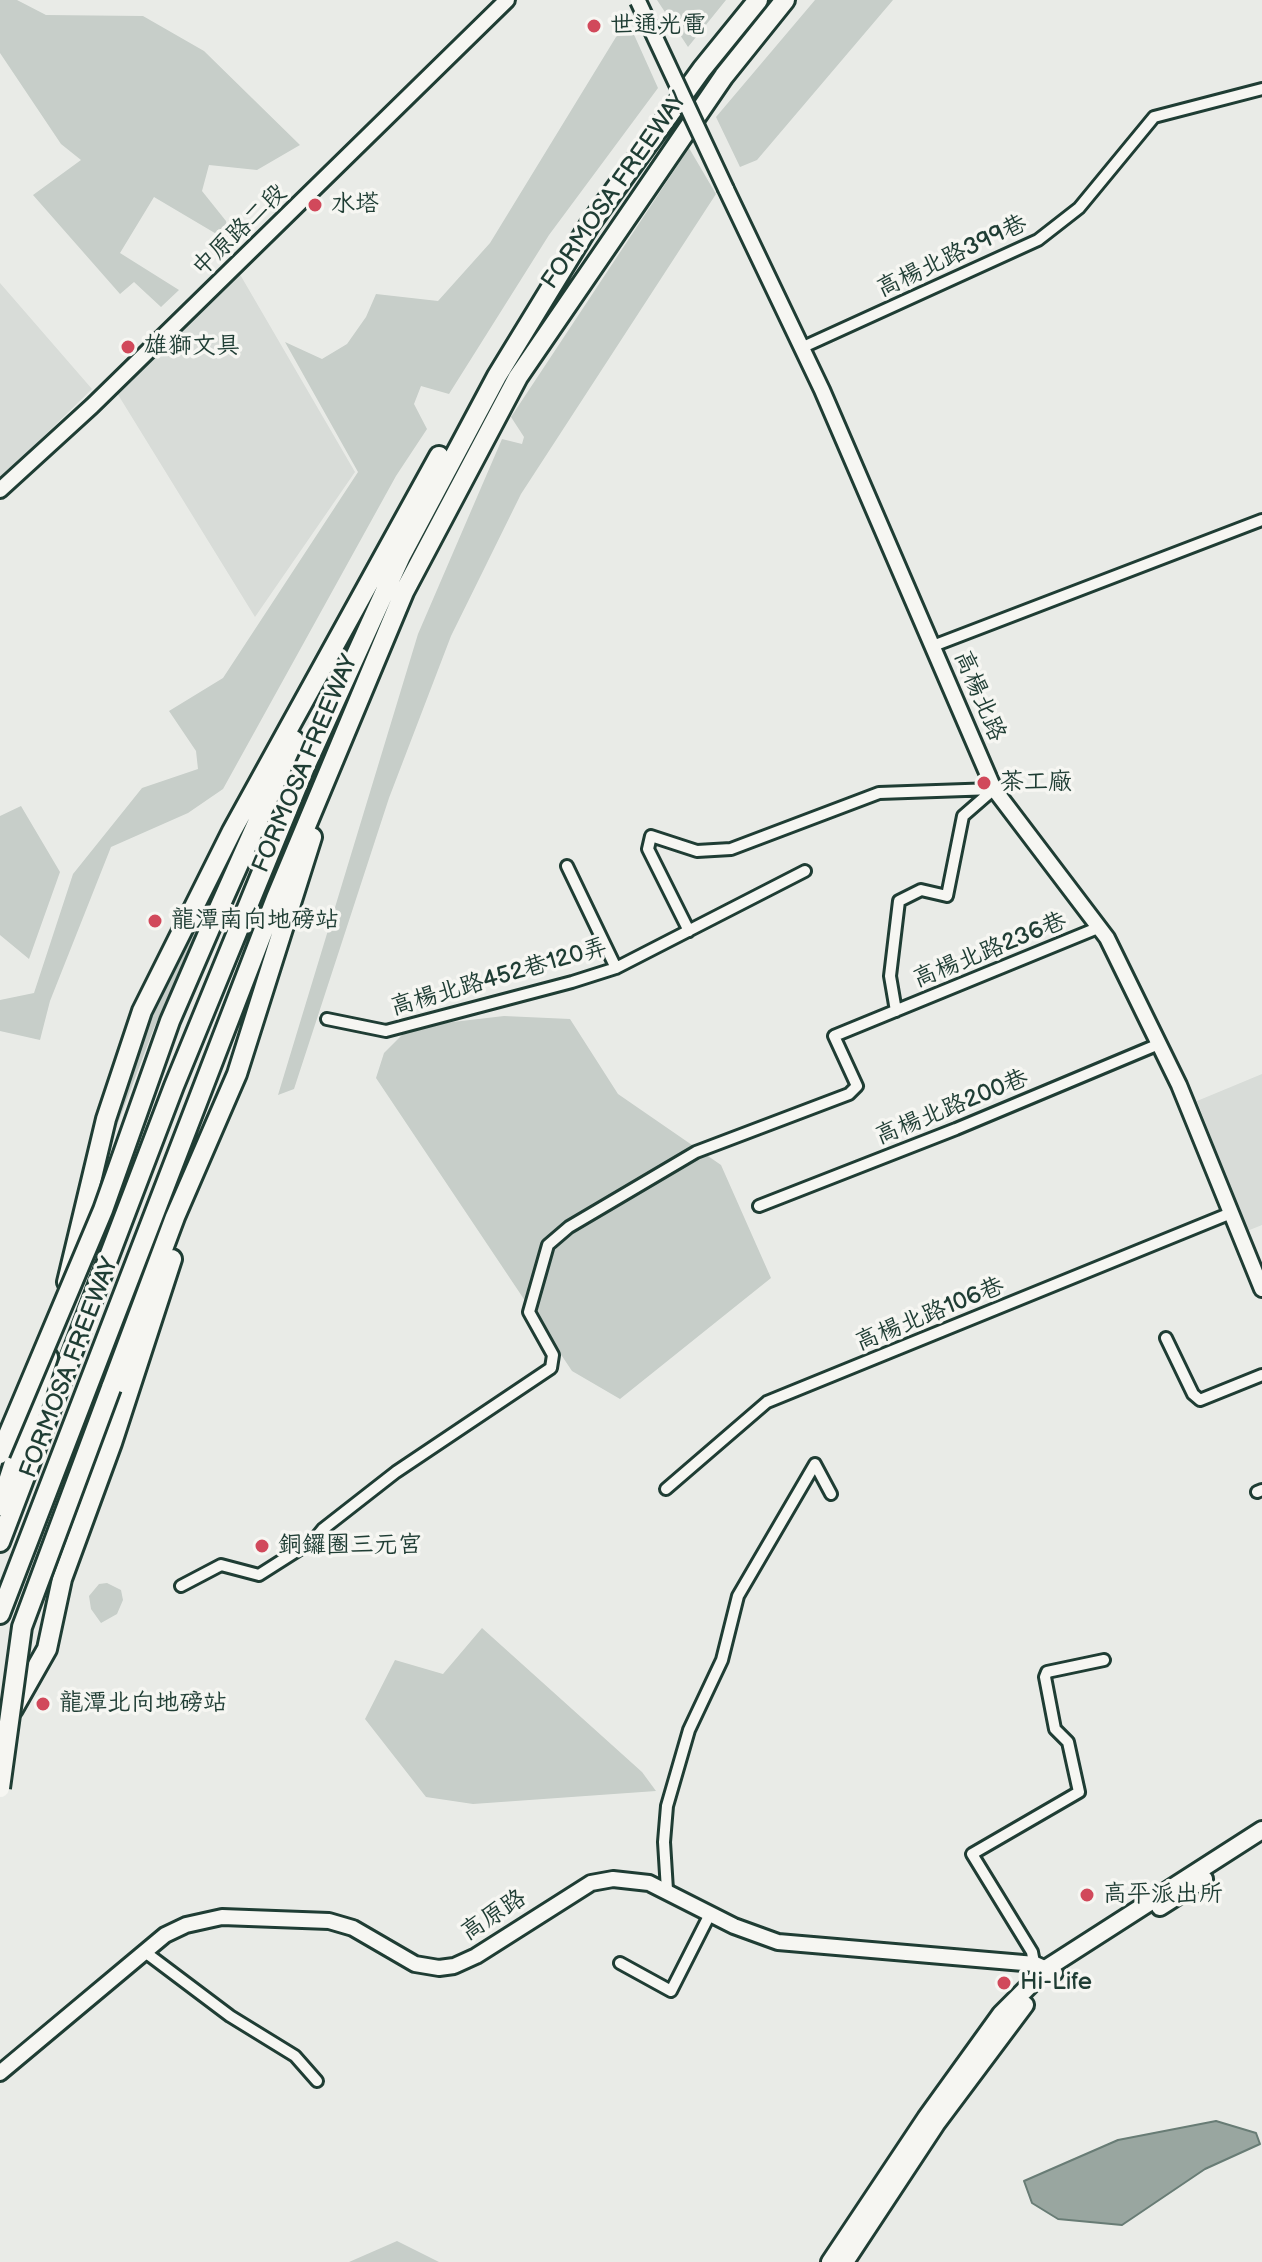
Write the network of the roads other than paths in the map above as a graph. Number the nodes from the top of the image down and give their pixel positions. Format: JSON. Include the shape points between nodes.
{"nodes":[{"id":1,"x":507,"y":0,"type":"edge"},
{"id":2,"x":638,"y":0,"type":"edge"},
{"id":3,"x":758,"y":0,"type":"edge"},
{"id":4,"x":785,"y":0,"type":"edge"},
{"id":5,"x":1262,"y":89,"type":"edge"},
{"id":6,"x":535,"y":310,"type":"junction"},
{"id":7,"x":801,"y":348,"type":"junction"},
{"id":8,"x":0,"y":490,"type":"edge"},
{"id":9,"x":1262,"y":520,"type":"edge"},
{"id":10,"x":933,"y":646,"type":"junction"},
{"id":11,"x":330,"y":657,"type":"junction"},
{"id":12,"x":343,"y":734,"type":"junction"},
{"id":13,"x":994,"y":789,"type":"junction"},
{"id":14,"x":567,"y":866,"type":"dead end"},
{"id":15,"x":805,"y":871,"type":"dead end"},
{"id":16,"x":1100,"y":927,"type":"junction"},
{"id":17,"x":689,"y":931,"type":"junction"},
{"id":18,"x":616,"y":968,"type":"junction"},
{"id":19,"x":896,"y":1011,"type":"junction"},
{"id":20,"x":327,"y":1019,"type":"dead end"},
{"id":21,"x":1159,"y":1044,"type":"junction"},
{"id":22,"x":205,"y":1152,"type":"junction"},
{"id":23,"x":759,"y":1206,"type":"dead end"},
{"id":24,"x":1231,"y":1213,"type":"junction"},
{"id":25,"x":1262,"y":1289,"type":"edge"},
{"id":26,"x":1166,"y":1338,"type":"dead end"},
{"id":27,"x":1262,"y":1375,"type":"edge"},
{"id":28,"x":0,"y":1454,"type":"edge"},
{"id":29,"x":666,"y":1489,"type":"dead end"},
{"id":30,"x":831,"y":1494,"type":"dead end"},
{"id":31,"x":0,"y":1506,"type":"edge"},
{"id":32,"x":0,"y":1542,"type":"edge"},
{"id":33,"x":181,"y":1586,"type":"dead end"},
{"id":34,"x":0,"y":1614,"type":"edge"},
{"id":35,"x":1104,"y":1660,"type":"dead end"},
{"id":36,"x":0,"y":1735,"type":"edge"},
{"id":37,"x":0,"y":1788,"type":"edge"},
{"id":38,"x":1262,"y":1830,"type":"edge"},
{"id":39,"x":1262,"y":1843,"type":"edge"},
{"id":40,"x":667,"y":1890,"type":"junction"},
{"id":41,"x":710,"y":1914,"type":"junction"},
{"id":42,"x":145,"y":1952,"type":"junction"},
{"id":43,"x":620,"y":1963,"type":"dead end"},
{"id":44,"x":1043,"y":1971,"type":"junction"},
{"id":45,"x":0,"y":2073,"type":"edge"},
{"id":46,"x":317,"y":2081,"type":"dead end"},
{"id":47,"x":830,"y":2262,"type":"edge"},
{"id":48,"x":845,"y":2262,"type":"edge"}],
"edges":[{"from":1,"to":8,"type":"street","name":"中原路二段"},
{"from":2,"to":7,"type":"street","name":"高楊北路","bridge":true},
{"from":3,"to":6,"type":"highway","name":"FORMOSA FREEWAY","via":[[590,224]]},
{"from":4,"to":12,"type":"highway","name":"FORMOSA FREEWAY","via":[[715,88],[518,377],[404,592]]},
{"from":5,"to":7,"type":"street","name":"高楊北路399巷","via":[[1154,117],[1079,208],[1038,240]]},
{"from":6,"to":11,"type":"highway","via":[[439,456]]},
{"from":6,"to":32,"type":"highway","name":"FORMOSA FREEWAY","via":[[401,556],[305,767],[131,1193]]},
{"from":7,"to":10,"type":"street","name":"高楊北路"},
{"from":9,"to":10,"type":"street"},
{"from":10,"to":13,"type":"street","name":"高楊北路"},
{"from":11,"to":28,"type":"highway","bridge":true,"via":[[170,1021],[103,1210]]},
{"from":11,"to":31,"type":"highway","via":[[232,831],[142,1011],[106,1119],[43,1374]]},
{"from":12,"to":22,"type":"highway","via":[[237,1074]]},
{"from":12,"to":34,"type":"highway","name":"FORMOSA FREEWAY"},
{"from":13,"to":16,"type":"street","name":"高楊北路"},
{"from":13,"to":17,"type":"street","via":[[879,793],[731,849],[697,851],[651,836],[648,849]]},
{"from":13,"to":19,"type":"street","via":[[963,816],[947,896],[921,890],[899,901],[890,976]]},
{"from":14,"to":18,"type":"street"},
{"from":15,"to":17,"type":"street","name":"高楊北路452巷120弄"},
{"from":16,"to":19,"type":"street","name":"高楊北路236巷"},
{"from":16,"to":21,"type":"street","name":"高楊北路"},
{"from":17,"to":18,"type":"street","name":"高楊北路452巷120弄"},
{"from":18,"to":20,"type":"street","name":"高楊北路452巷120弄","via":[[386,1031]]},
{"from":19,"to":33,"type":"street","name":"高楊北路236巷","via":[[834,1036],[857,1086],[849,1094],[696,1152],[569,1227],[548,1245],[529,1312],[553,1355],[551,1368],[396,1472],[314,1540],[259,1575],[221,1565]]},
{"from":21,"to":23,"type":"street","name":"高楊北路200巷"},
{"from":21,"to":24,"type":"street","name":"高楊北路"},
{"from":22,"to":36,"type":"highway","via":[[69,1560],[47,1649]]},
{"from":22,"to":37,"type":"highway","bridge":true,"via":[[175,1217],[22,1627]]},
{"from":24,"to":25,"type":"street","name":"高楊北路"},
{"from":24,"to":29,"type":"street","name":"高楊北路106巷","via":[[767,1402]]},
{"from":26,"to":27,"type":"street","via":[[1200,1400]]},
{"from":30,"to":40,"type":"street","via":[[815,1464],[738,1596],[722,1660],[689,1730],[667,1806]]},
{"from":35,"to":44,"type":"street","via":[[1047,1672],[1045,1677],[1055,1729],[1068,1742],[1079,1792],[972,1854]]},
{"from":38,"to":44,"type":"main road"},
{"from":39,"to":44,"type":"main road"},
{"from":40,"to":41,"type":"street","name":"高原路"},
{"from":40,"to":42,"type":"street","name":"高原路","via":[[637,1880],[591,1883],[454,1966],[415,1964],[353,1928],[305,1917],[213,1919],[165,1935]]},
{"from":41,"to":43,"type":"street","via":[[671,1991]]},
{"from":41,"to":44,"type":"street","name":"高原路","via":[[753,1935],[788,1943]]},
{"from":42,"to":45,"type":"street","name":"高原路"},
{"from":42,"to":46,"type":"street","via":[[230,2016],[295,2056]]},
{"from":44,"to":47,"type":"main road","via":[[1001,2014]]},
{"from":44,"to":48,"type":"main road"}]}
